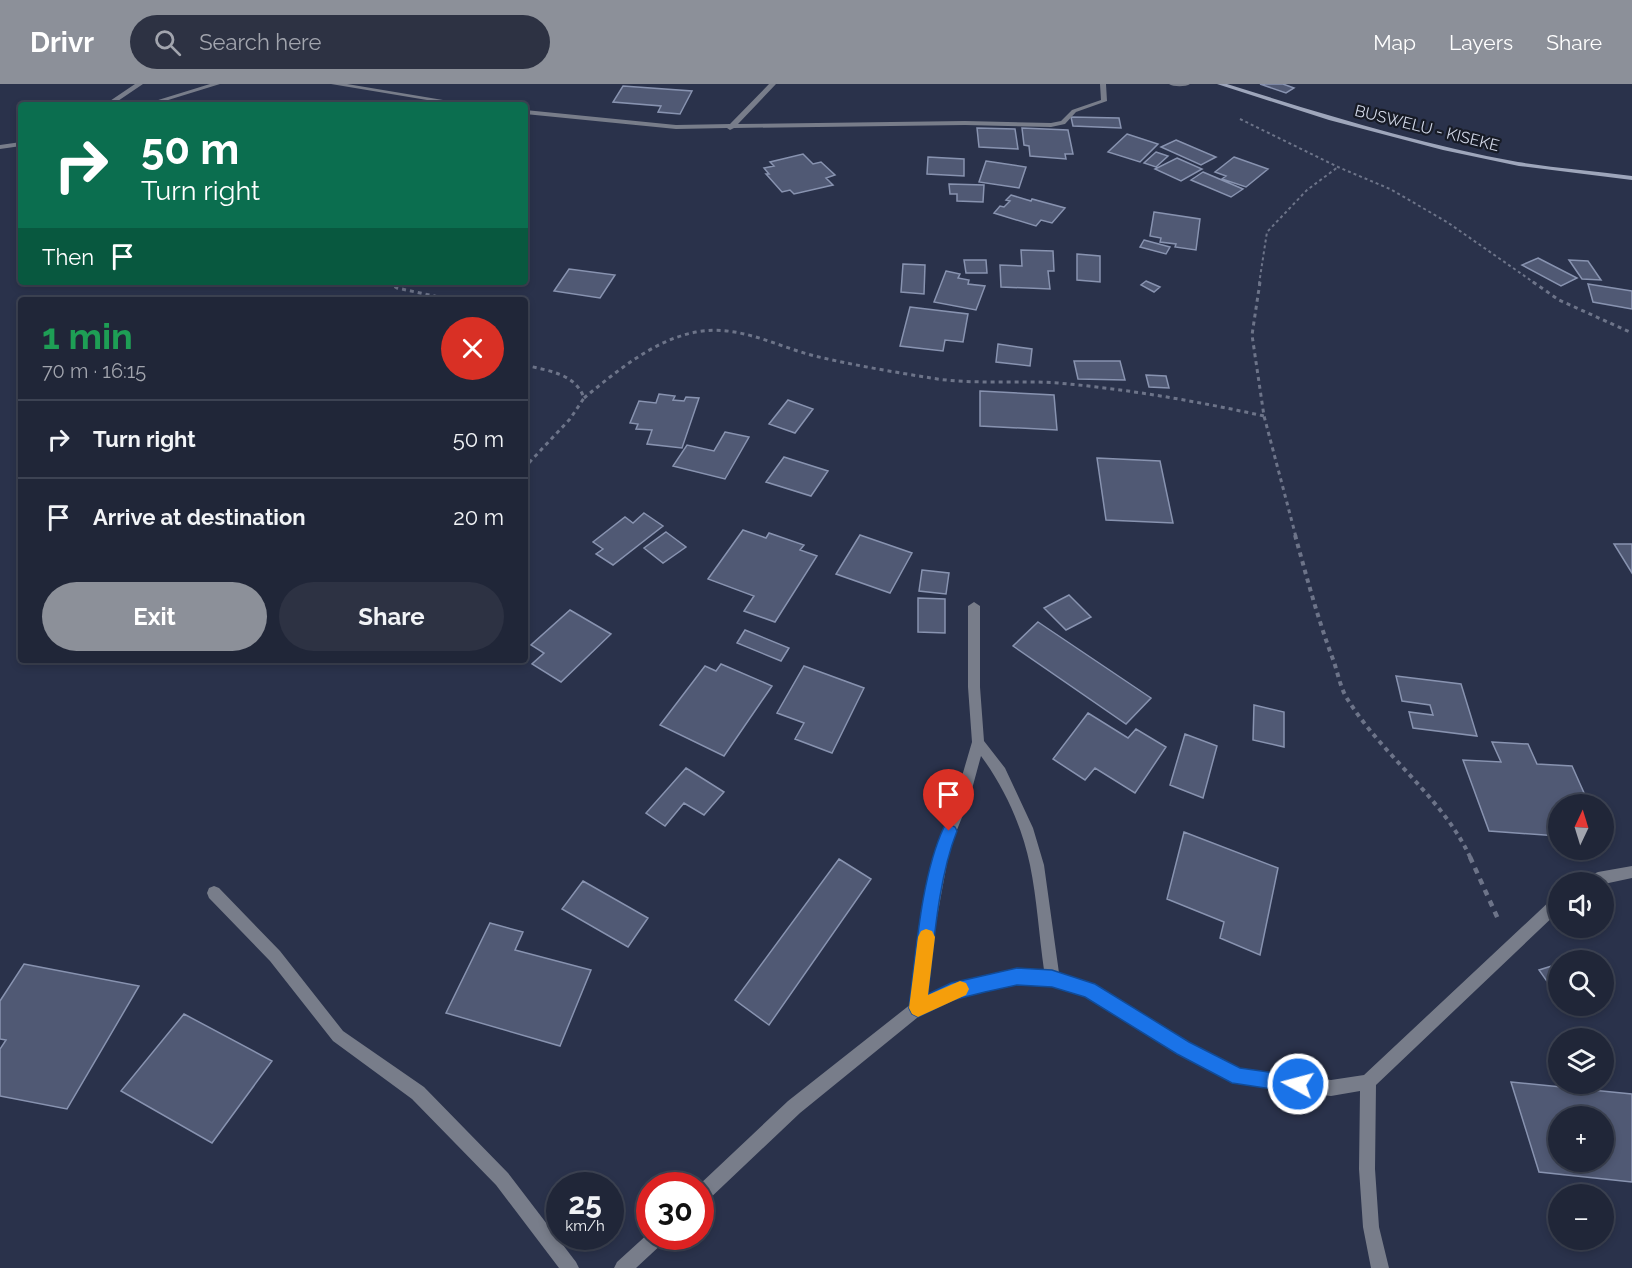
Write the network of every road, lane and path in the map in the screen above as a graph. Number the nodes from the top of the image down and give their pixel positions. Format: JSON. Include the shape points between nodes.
{"nodes":[{"id":1,"x":140,"y":84,"type":"edge"},
{"id":2,"x":217,"y":84,"type":"edge"},
{"id":3,"x":334,"y":84,"type":"edge"},
{"id":4,"x":773,"y":84,"type":"edge"},
{"id":5,"x":1103,"y":84,"type":"edge"},
{"id":6,"x":1172,"y":84,"type":"edge"},
{"id":7,"x":1187,"y":84,"type":"edge"},
{"id":8,"x":1220,"y":84,"type":"edge"},
{"id":9,"x":112,"y":102,"type":"edge"},
{"id":10,"x":155,"y":102,"type":"edge"},
{"id":11,"x":451,"y":102,"type":"edge"},
{"id":12,"x":528,"y":112,"type":"edge"},
{"id":13,"x":1240,"y":119,"type":"dead end"},
{"id":14,"x":730,"y":128,"type":"junction"},
{"id":15,"x":18,"y":144,"type":"edge"},
{"id":16,"x":1,"y":147,"type":"edge"},
{"id":17,"x":1338,"y":167,"type":"junction"},
{"id":18,"x":1632,"y":178,"type":"edge"},
{"id":19,"x":392,"y":285,"type":"edge"},
{"id":20,"x":439,"y":297,"type":"edge"},
{"id":21,"x":1632,"y":333,"type":"edge"},
{"id":22,"x":528,"y":366,"type":"edge"},
{"id":23,"x":585,"y":398,"type":"junction"},
{"id":24,"x":1263,"y":416,"type":"junction"},
{"id":25,"x":528,"y":464,"type":"edge"},
{"id":26,"x":974,"y":606,"type":"dead end"},
{"id":27,"x":978,"y":742,"type":"junction"},
{"id":28,"x":1632,"y":872,"type":"edge"},
{"id":29,"x":1614,"y":876,"type":"edge"},
{"id":30,"x":214,"y":893,"type":"dead end"},
{"id":31,"x":1548,"y":912,"type":"edge"},
{"id":32,"x":1511,"y":947,"type":"junction"},
{"id":33,"x":1052,"y":978,"type":"junction"},
{"id":34,"x":918,"y":1008,"type":"junction"},
{"id":35,"x":1368,"y":1082,"type":"junction"},
{"id":36,"x":714,"y":1183,"type":"edge"},
{"id":37,"x":643,"y":1250,"type":"edge"},
{"id":38,"x":570,"y":1268,"type":"edge"},
{"id":39,"x":623,"y":1268,"type":"edge"},
{"id":40,"x":1380,"y":1268,"type":"edge"}],
"edges":[{"from":1,"to":9,"type":"street"},
{"from":2,"to":10,"type":"street"},
{"from":3,"to":11,"type":"street"},
{"from":4,"to":14,"type":"street"},
{"from":5,"to":14,"type":"street","via":[[1104,101],[1074,111],[1058,125]]},
{"from":6,"to":7,"type":"street"},
{"from":8,"to":18,"type":"main road","name":"BUSWELU - KISEKE","via":[[1299,109],[1520,164]]},
{"from":12,"to":14,"type":"street","via":[[676,127]]},
{"from":13,"to":17,"type":"path"},
{"from":15,"to":16,"type":"street"},
{"from":17,"to":21,"type":"path","via":[[1390,189],[1447,222],[1559,300]]},
{"from":17,"to":24,"type":"path","via":[[1307,190],[1267,232],[1252,335]]},
{"from":19,"to":20,"type":"path"},
{"from":22,"to":23,"type":"path","via":[[572,378]]},
{"from":23,"to":24,"type":"path","via":[[620,368],[660,346],[695,332],[732,329],[828,359],[960,383],[1056,382],[1200,402]]},
{"from":23,"to":25,"type":"path"},
{"from":24,"to":32,"type":"path","via":[[1317,617],[1347,699],[1466,848]]},
{"from":26,"to":27,"type":"street"},
{"from":27,"to":33,"type":"street","via":[[1000,772],[1026,828],[1037,865]]},
{"from":27,"to":34,"type":"street","via":[[962,800],[943,847]]},
{"from":28,"to":29,"type":"street"},
{"from":30,"to":38,"type":"street","via":[[275,956],[338,1036],[418,1093],[494,1170]]},
{"from":31,"to":32,"type":"street"},
{"from":32,"to":35,"type":"street"},
{"from":33,"to":34,"type":"street","via":[[995,981],[951,992]]},
{"from":33,"to":35,"type":"street","via":[[1089,990],[1183,1048],[1238,1076],[1331,1088]]},
{"from":34,"to":36,"type":"street","via":[[794,1107]]},
{"from":35,"to":40,"type":"street","via":[[1367,1169],[1371,1227]]},
{"from":37,"to":39,"type":"street"}]}
